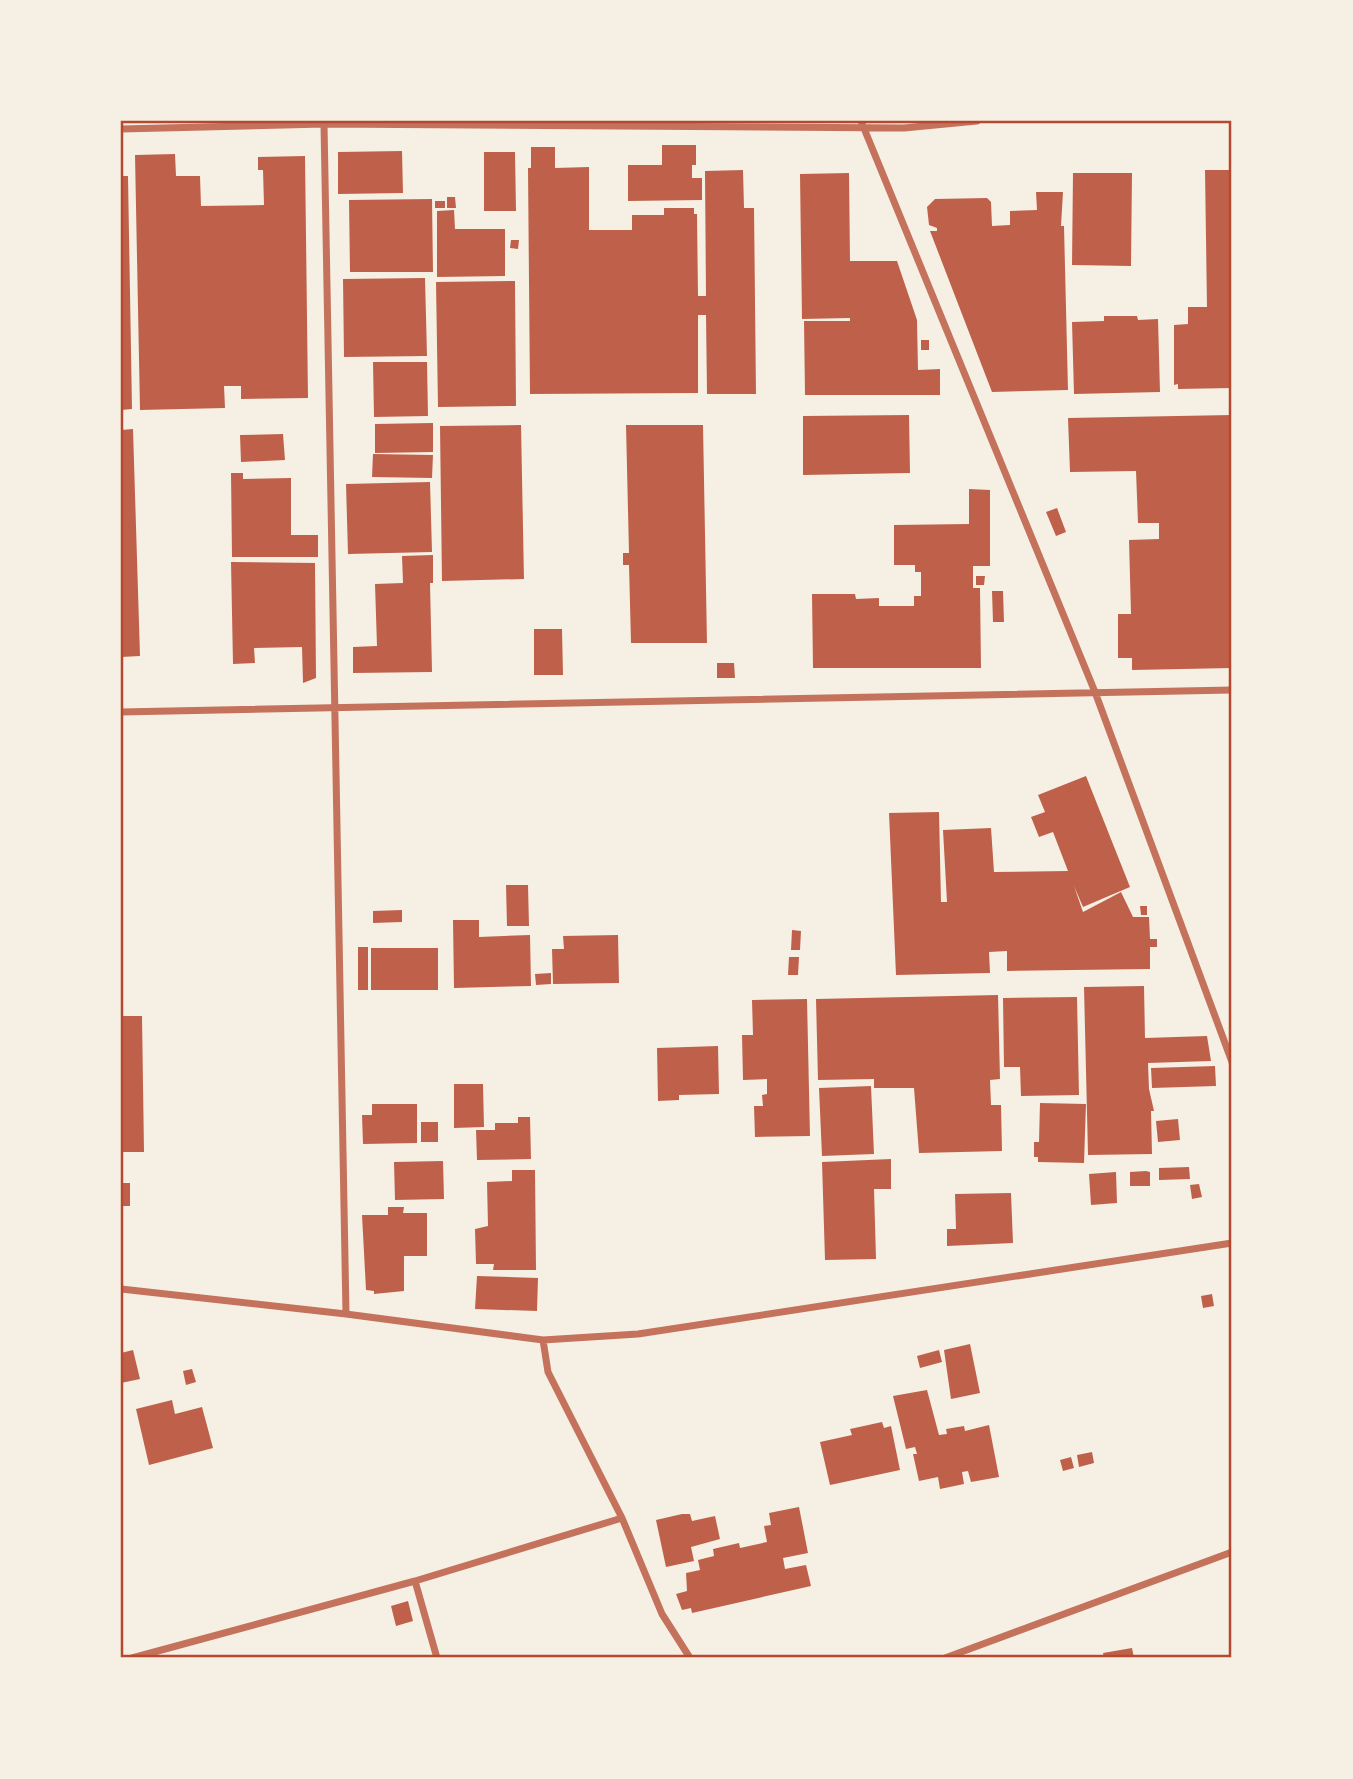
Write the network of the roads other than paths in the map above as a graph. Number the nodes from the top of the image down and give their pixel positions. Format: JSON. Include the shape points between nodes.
{"nodes":[{"id":1,"x":977,"y":121,"type":"edge"},
{"id":2,"x":862,"y":123,"type":"edge"},
{"id":3,"x":324,"y":124,"type":"junction"},
{"id":4,"x":121,"y":129,"type":"edge"},
{"id":5,"x":1232,"y":690,"type":"edge"},
{"id":6,"x":1095,"y":692,"type":"junction"},
{"id":7,"x":334,"y":709,"type":"junction"},
{"id":8,"x":121,"y":712,"type":"edge"},
{"id":9,"x":1232,"y":1062,"type":"edge"},
{"id":10,"x":1232,"y":1242,"type":"edge"},
{"id":11,"x":121,"y":1289,"type":"edge"},
{"id":12,"x":346,"y":1314,"type":"junction"},
{"id":13,"x":543,"y":1340,"type":"junction"},
{"id":14,"x":622,"y":1518,"type":"junction"},
{"id":15,"x":1232,"y":1552,"type":"edge"},
{"id":16,"x":415,"y":1581,"type":"junction"},
{"id":17,"x":159,"y":1654,"type":"edge"},
{"id":18,"x":132,"y":1658,"type":"edge"},
{"id":19,"x":437,"y":1658,"type":"edge"},
{"id":20,"x":690,"y":1658,"type":"edge"},
{"id":21,"x":945,"y":1658,"type":"edge"}],
"edges":[{"from":1,"to":2,"type":"street","via":[[904,128]]},
{"from":2,"to":3,"type":"street"},
{"from":2,"to":6,"type":"street"},
{"from":3,"to":4,"type":"street"},
{"from":3,"to":7,"type":"street"},
{"from":5,"to":6,"type":"street"},
{"from":6,"to":7,"type":"street"},
{"from":6,"to":9,"type":"street"},
{"from":7,"to":8,"type":"street"},
{"from":7,"to":12,"type":"street"},
{"from":10,"to":13,"type":"street","via":[[638,1334]]},
{"from":11,"to":12,"type":"street"},
{"from":12,"to":13,"type":"street"},
{"from":13,"to":14,"type":"street","via":[[548,1372]]},
{"from":14,"to":16,"type":"street"},
{"from":14,"to":20,"type":"street","via":[[662,1614]]},
{"from":15,"to":21,"type":"street"},
{"from":16,"to":17,"type":"street"},
{"from":16,"to":19,"type":"street"},
{"from":17,"to":18,"type":"street"}]}
